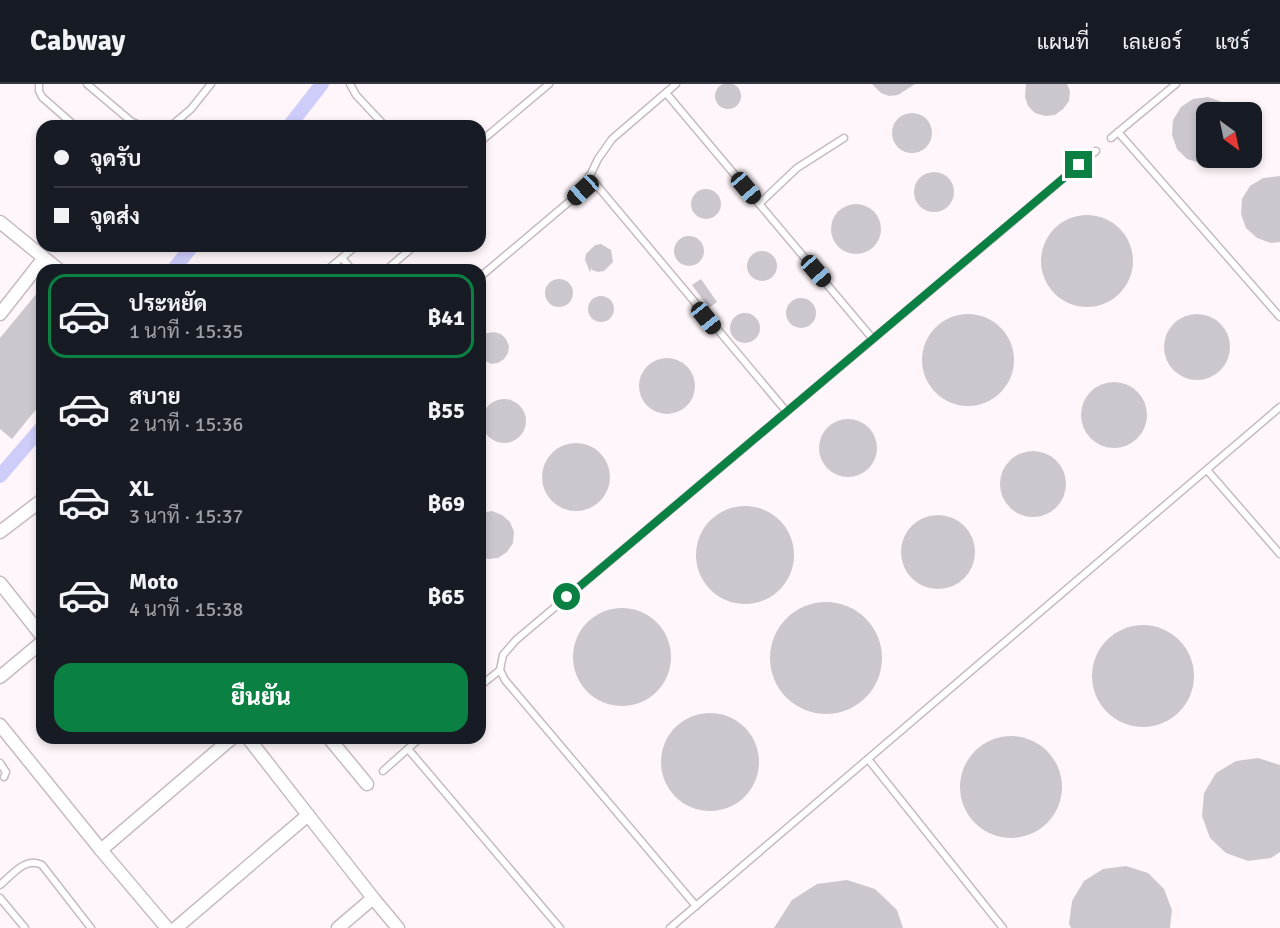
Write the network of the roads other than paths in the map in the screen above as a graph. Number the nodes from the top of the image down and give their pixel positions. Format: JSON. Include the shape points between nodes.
{"nodes":[{"id":1,"x":39,"y":84,"type":"edge"},
{"id":2,"x":87,"y":84,"type":"edge"},
{"id":3,"x":211,"y":84,"type":"edge"},
{"id":4,"x":350,"y":84,"type":"edge"},
{"id":5,"x":549,"y":84,"type":"edge"},
{"id":6,"x":676,"y":84,"type":"edge"},
{"id":7,"x":1176,"y":84,"type":"edge"},
{"id":8,"x":666,"y":93,"type":"junction"},
{"id":9,"x":68,"y":120,"type":"edge"},
{"id":10,"x":130,"y":120,"type":"edge"},
{"id":11,"x":177,"y":120,"type":"edge"},
{"id":12,"x":379,"y":120,"type":"edge"},
{"id":13,"x":1118,"y":132,"type":"junction"},
{"id":14,"x":486,"y":137,"type":"edge"},
{"id":15,"x":844,"y":138,"type":"dead end"},
{"id":16,"x":1112,"y":138,"type":"dead end"},
{"id":17,"x":1096,"y":151,"type":"dead end"},
{"id":18,"x":589,"y":176,"type":"junction"},
{"id":19,"x":759,"y":204,"type":"junction"},
{"id":20,"x":0,"y":222,"type":"edge"},
{"id":21,"x":36,"y":251,"type":"edge"},
{"id":22,"x":37,"y":252,"type":"edge"},
{"id":23,"x":349,"y":252,"type":"edge"},
{"id":24,"x":407,"y":252,"type":"edge"},
{"id":25,"x":44,"y":258,"type":"junction"},
{"id":26,"x":342,"y":258,"type":"junction"},
{"id":27,"x":39,"y":264,"type":"edge"},
{"id":28,"x":52,"y":264,"type":"edge"},
{"id":29,"x":334,"y":264,"type":"edge"},
{"id":30,"x":347,"y":264,"type":"edge"},
{"id":31,"x":393,"y":264,"type":"edge"},
{"id":32,"x":36,"y":268,"type":"edge"},
{"id":33,"x":486,"y":272,"type":"edge"},
{"id":34,"x":0,"y":314,"type":"edge"},
{"id":35,"x":1280,"y":317,"type":"edge"},
{"id":36,"x":873,"y":338,"type":"junction"},
{"id":37,"x":1280,"y":407,"type":"edge"},
{"id":38,"x":786,"y":411,"type":"junction"},
{"id":39,"x":1207,"y":470,"type":"junction"},
{"id":40,"x":36,"y":505,"type":"edge"},
{"id":41,"x":0,"y":532,"type":"edge"},
{"id":42,"x":1280,"y":554,"type":"edge"},
{"id":43,"x":0,"y":583,"type":"edge"},
{"id":44,"x":36,"y":628,"type":"edge"},
{"id":45,"x":36,"y":647,"type":"edge"},
{"id":46,"x":500,"y":670,"type":"junction"},
{"id":47,"x":0,"y":677,"type":"edge"},
{"id":48,"x":486,"y":681,"type":"edge"},
{"id":49,"x":0,"y":724,"type":"edge"},
{"id":50,"x":225,"y":744,"type":"edge"},
{"id":51,"x":253,"y":744,"type":"edge"},
{"id":52,"x":334,"y":744,"type":"edge"},
{"id":53,"x":413,"y":744,"type":"edge"},
{"id":54,"x":408,"y":749,"type":"junction"},
{"id":55,"x":868,"y":759,"type":"junction"},
{"id":56,"x":0,"y":763,"type":"edge"},
{"id":57,"x":383,"y":771,"type":"dead end"},
{"id":58,"x":4,"y":777,"type":"dead end"},
{"id":59,"x":368,"y":784,"type":"dead end"},
{"id":60,"x":308,"y":816,"type":"junction"},
{"id":61,"x":101,"y":850,"type":"junction"},
{"id":62,"x":0,"y":885,"type":"edge"},
{"id":63,"x":0,"y":898,"type":"edge"},
{"id":64,"x":373,"y":898,"type":"junction"},
{"id":65,"x":696,"y":906,"type":"junction"},
{"id":66,"x":25,"y":928,"type":"edge"},
{"id":67,"x":91,"y":928,"type":"edge"},
{"id":68,"x":167,"y":928,"type":"edge"},
{"id":69,"x":176,"y":928,"type":"edge"},
{"id":70,"x":338,"y":928,"type":"edge"},
{"id":71,"x":398,"y":928,"type":"edge"},
{"id":72,"x":560,"y":928,"type":"edge"},
{"id":73,"x":670,"y":928,"type":"edge"},
{"id":74,"x":1003,"y":928,"type":"edge"}],
"edges":[{"from":1,"to":9,"type":"lane","via":[[42,97]]},
{"from":2,"to":10,"type":"lane"},
{"from":3,"to":11,"type":"lane"},
{"from":4,"to":12,"type":"lane"},
{"from":5,"to":14,"type":"lane"},
{"from":6,"to":8,"type":"lane"},
{"from":7,"to":13,"type":"lane"},
{"from":8,"to":18,"type":"lane","via":[[612,139]]},
{"from":8,"to":19,"type":"lane"},
{"from":13,"to":16,"type":"lane"},
{"from":13,"to":35,"type":"lane"},
{"from":15,"to":19,"type":"lane","via":[[797,168]]},
{"from":17,"to":36,"type":"lane"},
{"from":18,"to":33,"type":"lane","via":[[583,190]]},
{"from":18,"to":38,"type":"lane"},
{"from":19,"to":36,"type":"lane"},
{"from":20,"to":21,"type":"street"},
{"from":22,"to":25,"type":"street"},
{"from":23,"to":26,"type":"lane"},
{"from":24,"to":31,"type":"lane"},
{"from":25,"to":27,"type":"street"},
{"from":25,"to":28,"type":"street"},
{"from":26,"to":29,"type":"lane"},
{"from":26,"to":30,"type":"lane"},
{"from":32,"to":34,"type":"street"},
{"from":36,"to":38,"type":"lane"},
{"from":37,"to":39,"type":"lane"},
{"from":38,"to":46,"type":"lane","via":[[516,640],[503,655]]},
{"from":39,"to":42,"type":"lane"},
{"from":39,"to":55,"type":"lane"},
{"from":40,"to":41,"type":"street"},
{"from":43,"to":44,"type":"street"},
{"from":45,"to":47,"type":"street"},
{"from":46,"to":48,"type":"lane"},
{"from":46,"to":65,"type":"lane"},
{"from":49,"to":61,"type":"street"},
{"from":50,"to":61,"type":"street"},
{"from":51,"to":60,"type":"street"},
{"from":52,"to":59,"type":"street"},
{"from":53,"to":54,"type":"lane"},
{"from":54,"to":57,"type":"lane"},
{"from":54,"to":72,"type":"lane"},
{"from":55,"to":65,"type":"lane"},
{"from":55,"to":74,"type":"lane"},
{"from":56,"to":58,"type":"lane","via":[[6,772]]},
{"from":60,"to":64,"type":"street"},
{"from":60,"to":69,"type":"street"},
{"from":61,"to":68,"type":"street"},
{"from":62,"to":67,"type":"lane","via":[[27,862],[35,861]]},
{"from":63,"to":66,"type":"lane"},
{"from":64,"to":70,"type":"street"},
{"from":64,"to":71,"type":"street"},
{"from":65,"to":73,"type":"lane"}]}
